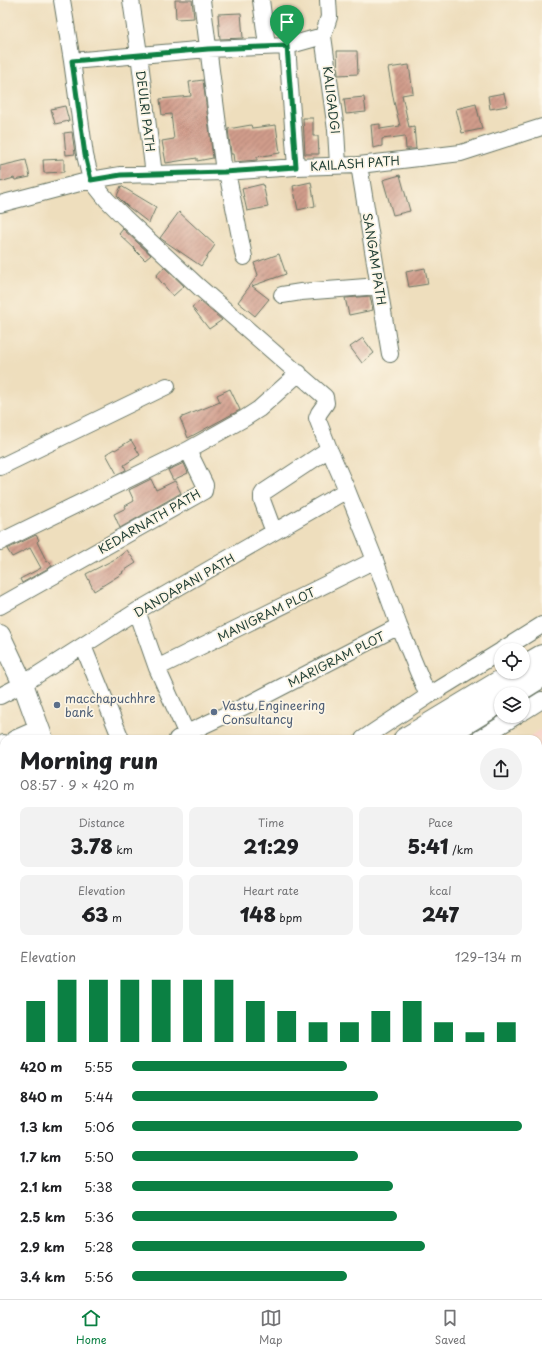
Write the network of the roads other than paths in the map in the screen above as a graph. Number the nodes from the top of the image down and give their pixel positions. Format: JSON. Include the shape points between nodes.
{"nodes":[{"id":1,"x":62,"y":0,"type":"edge"},
{"id":2,"x":131,"y":0,"type":"edge"},
{"id":3,"x":202,"y":0,"type":"edge"},
{"id":4,"x":261,"y":0,"type":"edge"},
{"id":5,"x":328,"y":0,"type":"edge"},
{"id":6,"x":323,"y":36,"type":"junction"},
{"id":7,"x":267,"y":46,"type":"junction"},
{"id":8,"x":287,"y":46,"type":"junction"},
{"id":9,"x":208,"y":49,"type":"junction"},
{"id":10,"x":139,"y":54,"type":"junction"},
{"id":11,"x":72,"y":61,"type":"junction"},
{"id":12,"x":542,"y":128,"type":"edge"},
{"id":13,"x":338,"y":165,"type":"junction"},
{"id":14,"x":359,"y":165,"type":"junction"},
{"id":15,"x":296,"y":167,"type":"junction"},
{"id":16,"x":226,"y":172,"type":"junction"},
{"id":17,"x":154,"y":175,"type":"junction"},
{"id":18,"x":91,"y":180,"type":"junction"},
{"id":19,"x":0,"y":204,"type":"edge"},
{"id":20,"x":244,"y":258,"type":"dead end"},
{"id":21,"x":379,"y":286,"type":"junction"},
{"id":22,"x":282,"y":295,"type":"dead end"},
{"id":23,"x":390,"y":354,"type":"dead end"},
{"id":24,"x":299,"y":373,"type":"junction"},
{"id":25,"x":166,"y":386,"type":"dead end"},
{"id":26,"x":329,"y":449,"type":"junction"},
{"id":27,"x":188,"y":450,"type":"junction"},
{"id":28,"x":0,"y":467,"type":"edge"},
{"id":29,"x":347,"y":490,"type":"junction"},
{"id":30,"x":274,"y":532,"type":"junction"},
{"id":31,"x":0,"y":542,"type":"edge"},
{"id":32,"x":375,"y":560,"type":"junction"},
{"id":33,"x":0,"y":606,"type":"edge"},
{"id":34,"x":137,"y":611,"type":"junction"},
{"id":35,"x":542,"y":625,"type":"edge"},
{"id":36,"x":399,"y":626,"type":"junction"},
{"id":37,"x":0,"y":636,"type":"edge"},
{"id":38,"x":513,"y":643,"type":"edge"},
{"id":39,"x":83,"y":646,"type":"junction"},
{"id":40,"x":494,"y":655,"type":"edge"},
{"id":41,"x":542,"y":656,"type":"edge"},
{"id":42,"x":530,"y":664,"type":"edge"},
{"id":43,"x":157,"y":668,"type":"junction"},
{"id":44,"x":542,"y":676,"type":"edge"},
{"id":45,"x":504,"y":679,"type":"edge"},
{"id":46,"x":23,"y":684,"type":"junction"},
{"id":47,"x":524,"y":687,"type":"edge"},
{"id":48,"x":0,"y":696,"type":"edge"},
{"id":49,"x":428,"y":696,"type":"junction"},
{"id":50,"x":542,"y":700,"type":"edge"},
{"id":51,"x":494,"y":705,"type":"edge"},
{"id":52,"x":530,"y":708,"type":"edge"},
{"id":53,"x":505,"y":723,"type":"edge"},
{"id":54,"x":41,"y":733,"type":"edge"},
{"id":55,"x":119,"y":735,"type":"edge"},
{"id":56,"x":183,"y":735,"type":"edge"},
{"id":57,"x":188,"y":735,"type":"edge"},
{"id":58,"x":369,"y":735,"type":"edge"},
{"id":59,"x":412,"y":735,"type":"edge"},
{"id":60,"x":446,"y":735,"type":"edge"},
{"id":61,"x":485,"y":735,"type":"edge"}],
"edges":[{"from":1,"to":11,"type":"street"},
{"from":2,"to":10,"type":"street","name":"DEULRI PATH"},
{"from":3,"to":9,"type":"street"},
{"from":4,"to":7,"type":"street"},
{"from":5,"to":6,"type":"street","via":[[329,17]]},
{"from":6,"to":8,"type":"street"},
{"from":6,"to":13,"type":"street","name":"KALIGADGI","via":[[336,130]]},
{"from":7,"to":8,"type":"street"},
{"from":7,"to":9,"type":"street"},
{"from":8,"to":15,"type":"street"},
{"from":9,"to":10,"type":"street"},
{"from":9,"to":16,"type":"street"},
{"from":10,"to":11,"type":"street"},
{"from":10,"to":17,"type":"street","name":"DEULRI PATH"},
{"from":11,"to":18,"type":"street"},
{"from":12,"to":14,"type":"street","name":"KAILASH PATH","via":[[462,153]]},
{"from":13,"to":14,"type":"street","name":"KAILASH PATH"},
{"from":13,"to":15,"type":"street","name":"KAILASH PATH"},
{"from":14,"to":21,"type":"street","name":"SANGAM PATH"},
{"from":15,"to":16,"type":"street","name":"KAILASH PATH"},
{"from":16,"to":17,"type":"street","name":"KAILASH PATH"},
{"from":16,"to":20,"type":"street"},
{"from":17,"to":18,"type":"street","name":"KAILASH PATH","via":[[121,175]]},
{"from":18,"to":19,"type":"street","name":"KAILASH PATH"},
{"from":18,"to":24,"type":"street","via":[[124,218]]},
{"from":21,"to":22,"type":"street"},
{"from":21,"to":23,"type":"street","name":"SANGAM PATH"},
{"from":24,"to":26,"type":"street","via":[[325,397],[326,403],[317,418]]},
{"from":24,"to":27,"type":"street","via":[[258,409]]},
{"from":25,"to":28,"type":"street"},
{"from":26,"to":29,"type":"street"},
{"from":26,"to":30,"type":"street","via":[[262,495]]},
{"from":27,"to":31,"type":"street"},
{"from":27,"to":33,"type":"street","name":"KEDARNATH PATH","via":[[205,485],[204,491]]},
{"from":29,"to":30,"type":"street","name":"DANDAPANI PATH"},
{"from":29,"to":32,"type":"street"},
{"from":30,"to":34,"type":"street","name":"DANDAPANI PATH"},
{"from":32,"to":36,"type":"street"},
{"from":32,"to":43,"type":"street","name":"MANIGRAM PLOT"},
{"from":34,"to":39,"type":"street","name":"DANDAPANI PATH"},
{"from":34,"to":43,"type":"street"},
{"from":35,"to":38,"type":"street"},
{"from":36,"to":49,"type":"street"},
{"from":36,"to":57,"type":"street","name":"MARIGRAM PLOT"},
{"from":37,"to":46,"type":"main road"},
{"from":39,"to":46,"type":"street","name":"DANDAPANI PATH"},
{"from":39,"to":55,"type":"street"},
{"from":40,"to":49,"type":"street"},
{"from":41,"to":42,"type":"highway"},
{"from":43,"to":56,"type":"street"},
{"from":44,"to":47,"type":"highway"},
{"from":45,"to":59,"type":"highway"},
{"from":46,"to":48,"type":"street","name":"DANDAPANI PATH"},
{"from":46,"to":54,"type":"main road"},
{"from":49,"to":58,"type":"street"},
{"from":50,"to":52,"type":"street"},
{"from":51,"to":60,"type":"highway"},
{"from":53,"to":61,"type":"street"}]}
